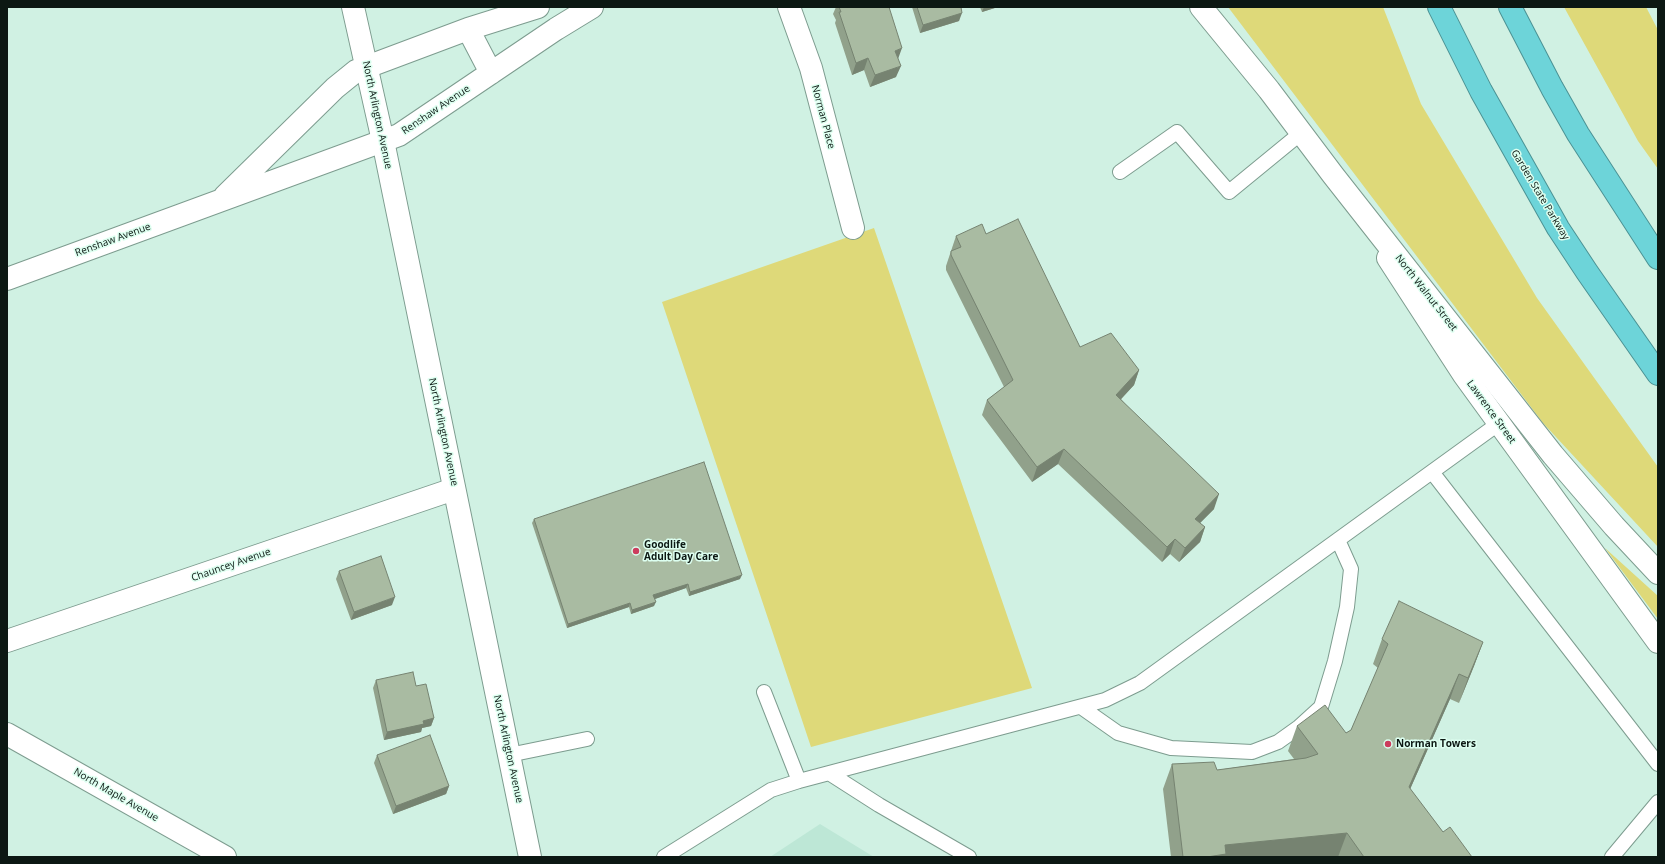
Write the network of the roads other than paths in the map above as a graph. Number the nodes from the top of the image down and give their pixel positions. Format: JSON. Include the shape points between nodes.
{"nodes":[{"id":1,"x":353,"y":7,"type":"edge"},
{"id":2,"x":538,"y":7,"type":"edge"},
{"id":3,"x":592,"y":7,"type":"edge"},
{"id":4,"x":789,"y":7,"type":"edge"},
{"id":5,"x":1201,"y":7,"type":"edge"},
{"id":6,"x":1438,"y":7,"type":"edge"},
{"id":7,"x":1510,"y":7,"type":"edge"},
{"id":8,"x":468,"y":29,"type":"junction"},
{"id":9,"x":366,"y":66,"type":"junction"},
{"id":10,"x":492,"y":72,"type":"junction"},
{"id":11,"x":1301,"y":132,"type":"junction"},
{"id":12,"x":383,"y":141,"type":"junction"},
{"id":13,"x":1120,"y":172,"type":"dead end"},
{"id":14,"x":1333,"y":175,"type":"junction"},
{"id":15,"x":220,"y":201,"type":"junction"},
{"id":16,"x":853,"y":228,"type":"dead end"},
{"id":17,"x":1658,"y":258,"type":"edge"},
{"id":18,"x":7,"y":279,"type":"edge"},
{"id":19,"x":1658,"y":374,"type":"edge"},
{"id":20,"x":1498,"y":424,"type":"junction"},
{"id":21,"x":1432,"y":472,"type":"junction"},
{"id":22,"x":454,"y":489,"type":"junction"},
{"id":23,"x":1338,"y":540,"type":"junction"},
{"id":24,"x":1658,"y":573,"type":"edge"},
{"id":25,"x":7,"y":641,"type":"edge"},
{"id":26,"x":1658,"y":642,"type":"edge"},
{"id":27,"x":764,"y":692,"type":"dead end"},
{"id":28,"x":1081,"y":707,"type":"junction"},
{"id":29,"x":7,"y":734,"type":"edge"},
{"id":30,"x":587,"y":739,"type":"dead end"},
{"id":31,"x":509,"y":755,"type":"junction"},
{"id":32,"x":1658,"y":764,"type":"edge"},
{"id":33,"x":829,"y":773,"type":"junction"},
{"id":34,"x":799,"y":781,"type":"junction"},
{"id":35,"x":1658,"y":802,"type":"edge"},
{"id":36,"x":225,"y":857,"type":"edge"},
{"id":37,"x":530,"y":857,"type":"edge"},
{"id":38,"x":664,"y":857,"type":"edge"},
{"id":39,"x":969,"y":857,"type":"edge"},
{"id":40,"x":1612,"y":857,"type":"edge"}],
"edges":[{"from":1,"to":9,"type":"street","name":"North Arlington Avenue"},
{"from":2,"to":8,"type":"street","name":"Renshaw Avenue"},
{"from":3,"to":10,"type":"street","name":"Renshaw Avenue"},
{"from":4,"to":16,"type":"street","name":"Norman Place","via":[[811,68]]},
{"from":5,"to":11,"type":"street","name":"North Walnut Street"},
{"from":6,"to":19,"type":"highway","name":"Garden State Parkway","via":[[1480,91],[1558,228]]},
{"from":7,"to":17,"type":"highway","via":[[1578,134]]},
{"from":8,"to":9,"type":"street","name":"Renshaw Avenue"},
{"from":8,"to":10,"type":"street"},
{"from":9,"to":12,"type":"street","name":"North Arlington Avenue"},
{"from":9,"to":15,"type":"street","name":"Renshaw Avenue","via":[[356,70],[335,88]]},
{"from":10,"to":12,"type":"street","name":"Renshaw Avenue","via":[[410,128]]},
{"from":11,"to":13,"type":"lane","via":[[1229,192],[1178,132]]},
{"from":11,"to":14,"type":"street","name":"North Walnut Street"},
{"from":12,"to":15,"type":"street","name":"Renshaw Avenue"},
{"from":12,"to":22,"type":"street","name":"North Arlington Avenue"},
{"from":14,"to":20,"type":"street","name":"Lawrence Street"},
{"from":14,"to":24,"type":"street","name":"North Walnut Street","via":[[1553,455]]},
{"from":15,"to":18,"type":"street","name":"Renshaw Avenue"},
{"from":20,"to":21,"type":"lane"},
{"from":20,"to":26,"type":"street","name":"Lawrence Street"},
{"from":21,"to":23,"type":"lane"},
{"from":21,"to":32,"type":"lane"},
{"from":22,"to":25,"type":"street","name":"Chauncey Avenue"},
{"from":22,"to":31,"type":"street","name":"North Arlington Avenue"},
{"from":23,"to":28,"type":"lane","via":[[1140,683],[1105,700]]},
{"from":23,"to":28,"type":"lane","via":[[1351,569],[1347,607],[1335,661],[1321,707],[1278,742],[1252,752],[1171,748],[1118,733]]},
{"from":27,"to":34,"type":"lane"},
{"from":28,"to":33,"type":"lane"},
{"from":29,"to":36,"type":"street","name":"North Maple Avenue"},
{"from":30,"to":31,"type":"lane"},
{"from":31,"to":37,"type":"street","name":"North Arlington Avenue"},
{"from":33,"to":34,"type":"lane"},
{"from":33,"to":39,"type":"lane"},
{"from":34,"to":38,"type":"lane","via":[[771,790]]},
{"from":35,"to":40,"type":"lane"}]}
